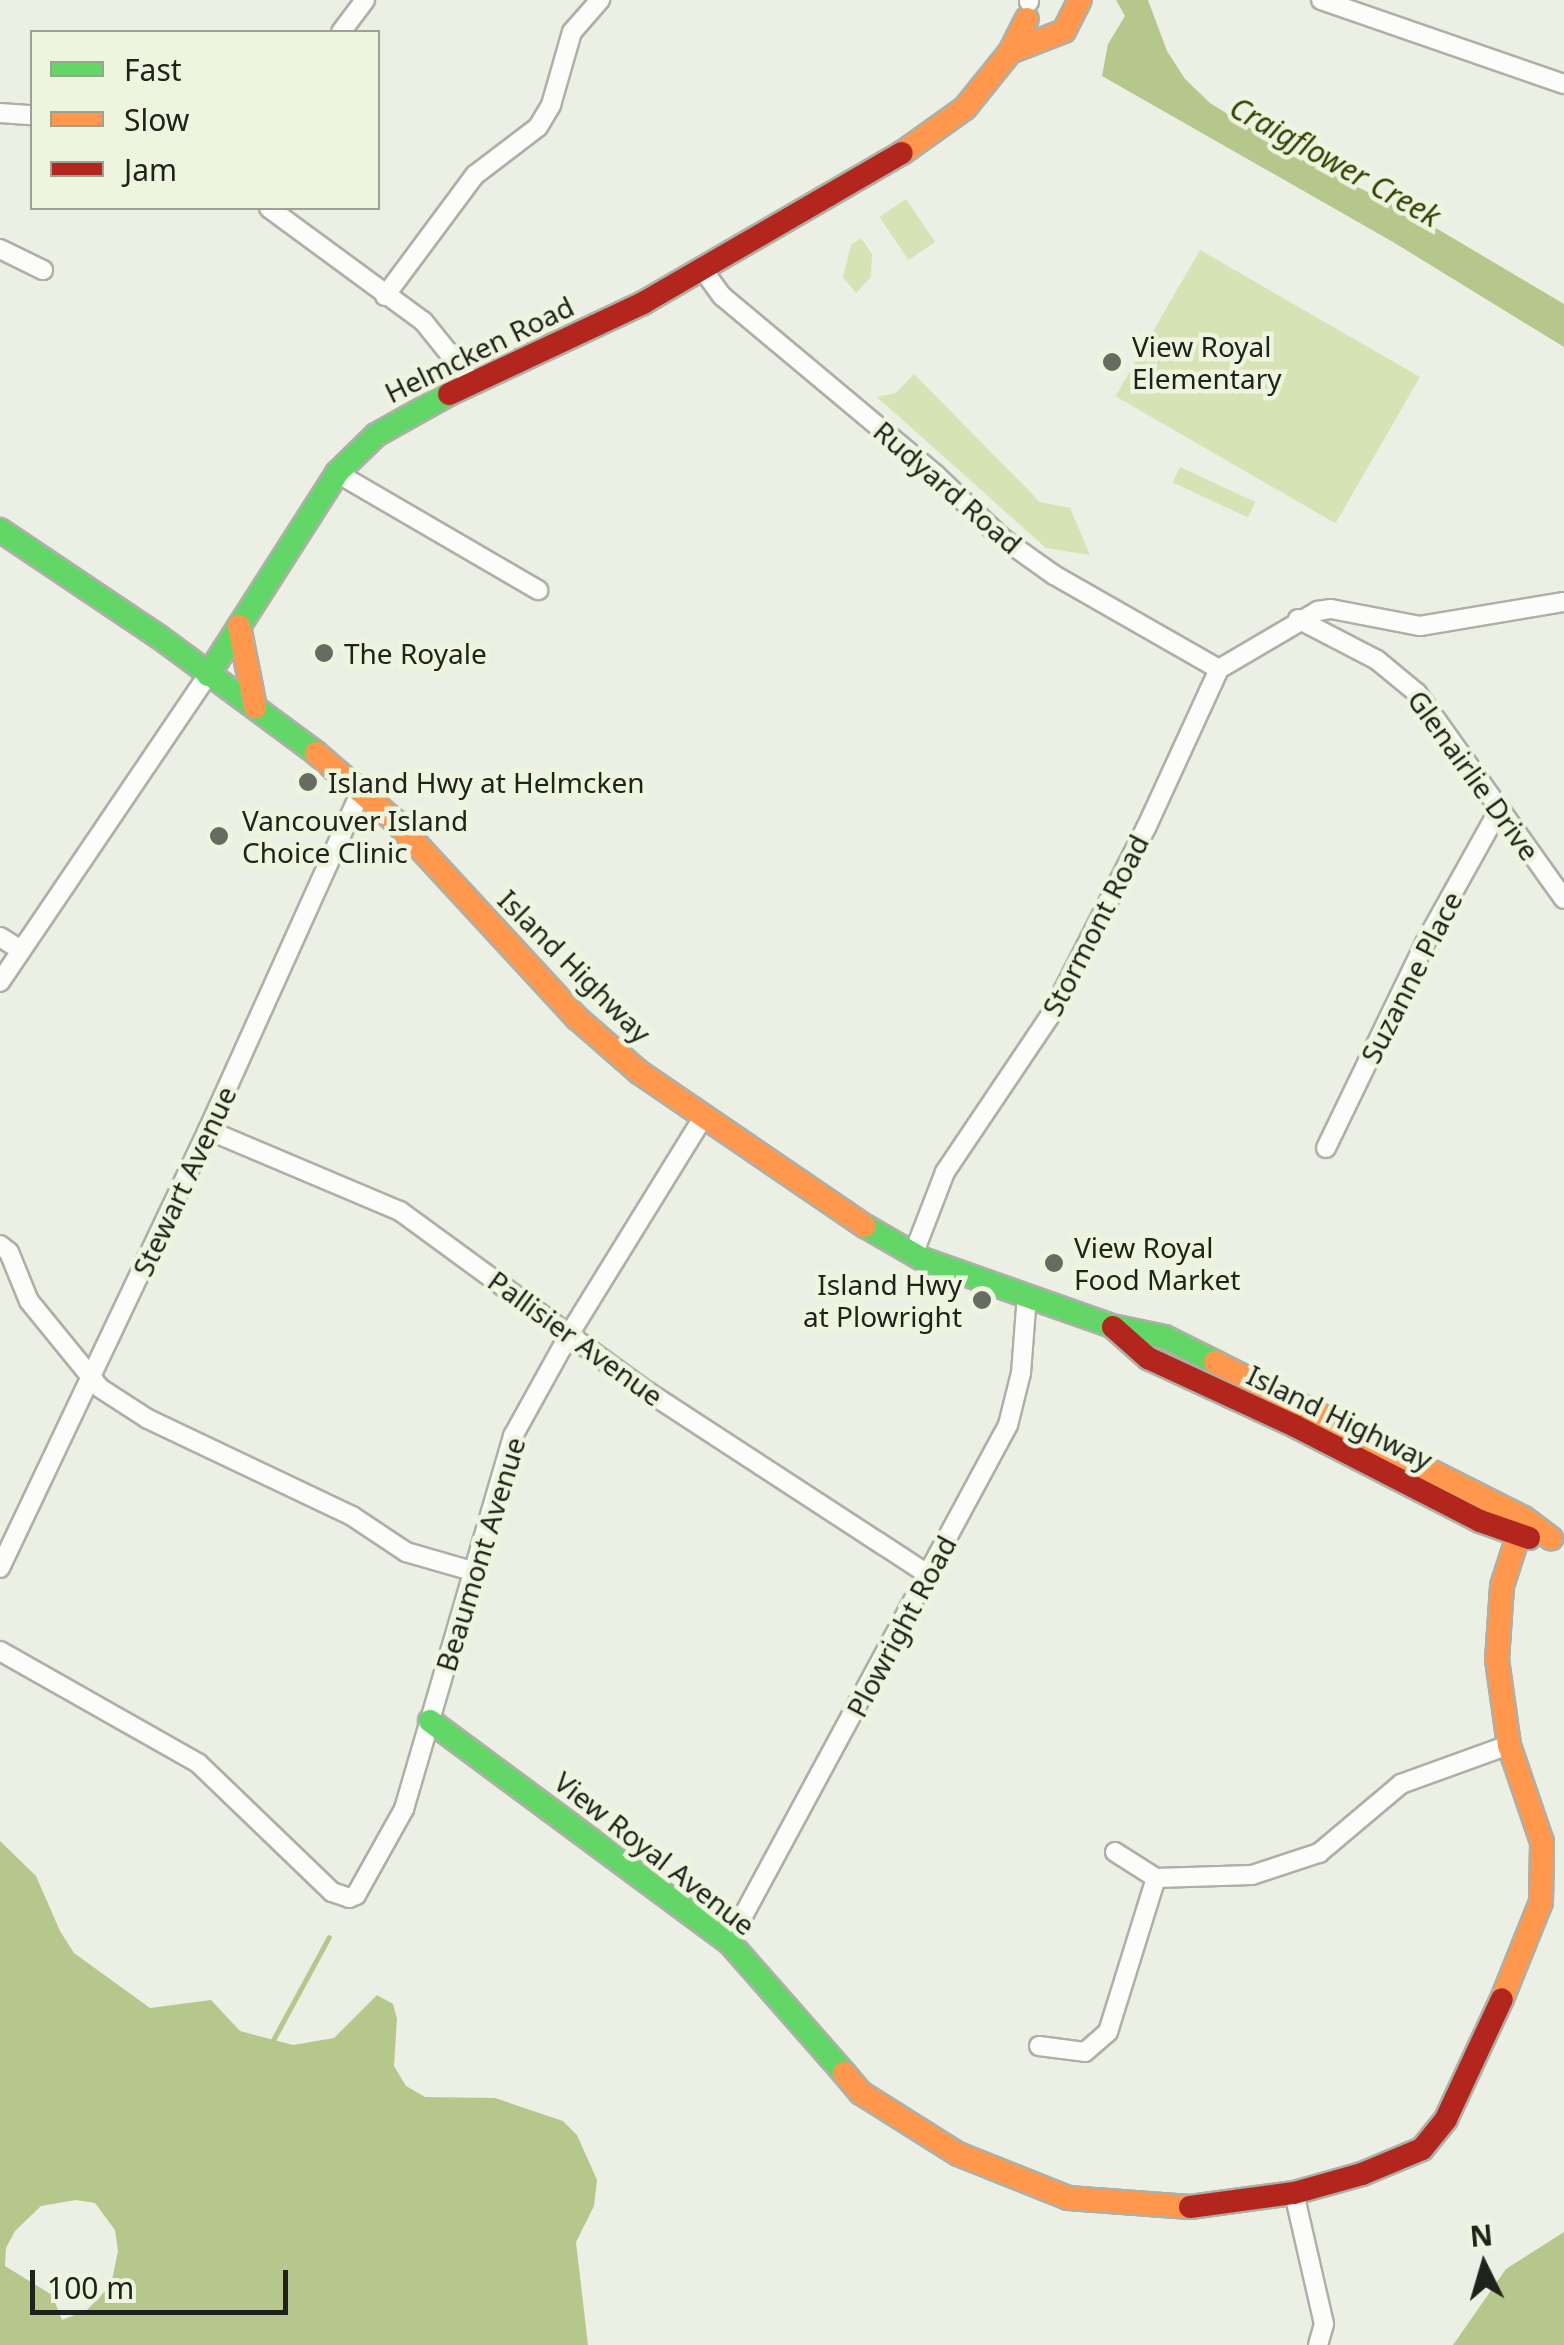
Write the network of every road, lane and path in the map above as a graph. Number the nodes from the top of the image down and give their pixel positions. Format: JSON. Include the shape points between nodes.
{"nodes":[{"id":1,"x":365,"y":0,"type":"edge"},
{"id":2,"x":600,"y":0,"type":"edge"},
{"id":3,"x":1321,"y":0,"type":"edge"},
{"id":4,"x":1029,"y":5,"type":"edge"},
{"id":5,"x":1073,"y":5,"type":"edge"},
{"id":6,"x":342,"y":30,"type":"edge"},
{"id":7,"x":1047,"y":36,"type":"junction"},
{"id":8,"x":1010,"y":52,"type":"junction"},
{"id":9,"x":1564,"y":84,"type":"edge"},
{"id":10,"x":0,"y":114,"type":"edge"},
{"id":11,"x":30,"y":115,"type":"edge"},
{"id":12,"x":272,"y":210,"type":"edge"},
{"id":13,"x":0,"y":249,"type":"edge"},
{"id":14,"x":43,"y":270,"type":"dead end"},
{"id":15,"x":703,"y":270,"type":"junction"},
{"id":16,"x":386,"y":296,"type":"junction"},
{"id":17,"x":473,"y":382,"type":"junction"},
{"id":18,"x":337,"y":473,"type":"junction"},
{"id":19,"x":0,"y":530,"type":"edge"},
{"id":20,"x":538,"y":590,"type":"dead end"},
{"id":21,"x":1564,"y":602,"type":"edge"},
{"id":22,"x":1298,"y":619,"type":"junction"},
{"id":23,"x":239,"y":626,"type":"junction"},
{"id":24,"x":1220,"y":669,"type":"junction"},
{"id":25,"x":208,"y":675,"type":"junction"},
{"id":26,"x":255,"y":708,"type":"junction"},
{"id":27,"x":362,"y":791,"type":"junction"},
{"id":28,"x":1500,"y":808,"type":"junction"},
{"id":29,"x":1564,"y":898,"type":"edge"},
{"id":30,"x":0,"y":937,"type":"edge"},
{"id":31,"x":21,"y":950,"type":"junction"},
{"id":32,"x":0,"y":982,"type":"edge"},
{"id":33,"x":703,"y":1118,"type":"junction"},
{"id":34,"x":208,"y":1130,"type":"junction"},
{"id":35,"x":1326,"y":1148,"type":"dead end"},
{"id":36,"x":0,"y":1245,"type":"edge"},
{"id":37,"x":912,"y":1254,"type":"junction"},
{"id":38,"x":1027,"y":1295,"type":"junction"},
{"id":39,"x":570,"y":1333,"type":"junction"},
{"id":40,"x":91,"y":1380,"type":"junction"},
{"id":41,"x":1520,"y":1528,"type":"junction"},
{"id":42,"x":1558,"y":1540,"type":"edge"},
{"id":43,"x":0,"y":1568,"type":"edge"},
{"id":44,"x":472,"y":1571,"type":"junction"},
{"id":45,"x":929,"y":1574,"type":"junction"},
{"id":46,"x":0,"y":1651,"type":"edge"},
{"id":47,"x":430,"y":1720,"type":"junction"},
{"id":48,"x":1509,"y":1745,"type":"junction"},
{"id":49,"x":1116,"y":1852,"type":"dead end"},
{"id":50,"x":1156,"y":1878,"type":"junction"},
{"id":51,"x":729,"y":1942,"type":"junction"},
{"id":52,"x":1040,"y":2046,"type":"dead end"},
{"id":53,"x":1294,"y":2192,"type":"junction"},
{"id":54,"x":1318,"y":2345,"type":"edge"}],
"edges":[{"from":1,"to":6,"type":"street"},
{"from":2,"to":16,"type":"street","via":[[572,32],[552,106],[538,127],[475,175]]},
{"from":3,"to":9,"type":"street"},
{"from":4,"to":7,"type":"main road","via":[[1038,34]]},
{"from":4,"to":8,"type":"main road","name":"Helmcken Road"},
{"from":5,"to":7,"type":"main road","name":"Helmcken Road","via":[[1064,31]]},
{"from":7,"to":8,"type":"main road","name":"Helmcken Road"},
{"from":8,"to":15,"type":"main road","name":"Helmcken Road","via":[[965,108],[938,129]]},
{"from":10,"to":11,"type":"street"},
{"from":12,"to":16,"type":"street","via":[[352,264]]},
{"from":13,"to":14,"type":"street"},
{"from":15,"to":17,"type":"main road","name":"Helmcken Road"},
{"from":15,"to":24,"type":"street","name":"Rudyard Road","via":[[722,296],[1002,538]]},
{"from":16,"to":17,"type":"street","via":[[423,321]]},
{"from":17,"to":18,"type":"main road","name":"Helmcken Road","via":[[376,435]]},
{"from":18,"to":20,"type":"street"},
{"from":18,"to":23,"type":"main road","name":"Helmcken Road"},
{"from":19,"to":25,"type":"main road","name":"Island Highway"},
{"from":21,"to":22,"type":"street","via":[[1443,625],[1332,609]]},
{"from":22,"to":24,"type":"street"},
{"from":22,"to":28,"type":"street","name":"Glenairlie Drive","via":[[1400,676]]},
{"from":23,"to":25,"type":"main road","name":"Helmcken Road"},
{"from":23,"to":26,"type":"main road"},
{"from":24,"to":37,"type":"street","name":"Stormont Road","via":[[1052,1013],[946,1172]]},
{"from":25,"to":26,"type":"main road","name":"Island Highway"},
{"from":25,"to":31,"type":"street","name":"Helmcken Road"},
{"from":26,"to":27,"type":"main road","name":"Island Highway"},
{"from":27,"to":33,"type":"main road","name":"Island Highway","via":[[577,1018]]},
{"from":27,"to":34,"type":"street","name":"Stewart Avenue"},
{"from":28,"to":29,"type":"street","name":"Glenairlie Drive"},
{"from":28,"to":35,"type":"street","name":"Suzanne Place","via":[[1427,939]]},
{"from":30,"to":31,"type":"street"},
{"from":31,"to":32,"type":"street","name":"Helmcken Road"},
{"from":33,"to":37,"type":"main road","name":"Island Highway"},
{"from":33,"to":39,"type":"street","name":"Beaumont Avenue"},
{"from":34,"to":39,"type":"street","name":"Pallisier Avenue","via":[[400,1212]]},
{"from":34,"to":40,"type":"street","name":"Stewart Avenue"},
{"from":36,"to":40,"type":"street","via":[[10,1252],[28,1301]]},
{"from":37,"to":38,"type":"main road","name":"Island Highway"},
{"from":38,"to":41,"type":"main road","name":"Island Highway","via":[[1112,1326],[1148,1358]]},
{"from":38,"to":45,"type":"street","name":"Plowright Road","via":[[1021,1374],[1008,1424]]},
{"from":39,"to":44,"type":"street","name":"Beaumont Avenue","via":[[513,1436]]},
{"from":39,"to":45,"type":"street","name":"Pallisier Avenue","via":[[639,1386]]},
{"from":40,"to":43,"type":"street","name":"Stewart Avenue"},
{"from":40,"to":44,"type":"street","via":[[148,1419],[352,1516],[406,1552]]},
{"from":41,"to":42,"type":"main road","name":"Island Highway"},
{"from":41,"to":48,"type":"main road","name":"View Royal Avenue","via":[[1496,1634]]},
{"from":44,"to":47,"type":"street","name":"Beaumont Avenue"},
{"from":45,"to":51,"type":"street","name":"Plowright Road"},
{"from":46,"to":47,"type":"street","name":"Beaumont Avenue","via":[[198,1763],[332,1892],[350,1898],[367,1880],[404,1810]]},
{"from":47,"to":51,"type":"main road","name":"View Royal Avenue"},
{"from":48,"to":50,"type":"street","via":[[1401,1784],[1319,1853],[1252,1875]]},
{"from":48,"to":53,"type":"main road","name":"View Royal Avenue","via":[[1542,1842],[1542,1902],[1446,2119],[1422,2149]]},
{"from":49,"to":50,"type":"street"},
{"from":50,"to":52,"type":"street","via":[[1108,2032],[1085,2052]]},
{"from":51,"to":53,"type":"main road","name":"View Royal Avenue","via":[[861,2093],[958,2154],[1068,2198],[1189,2207]]},
{"from":53,"to":54,"type":"street","via":[[1324,2324]]}]}
